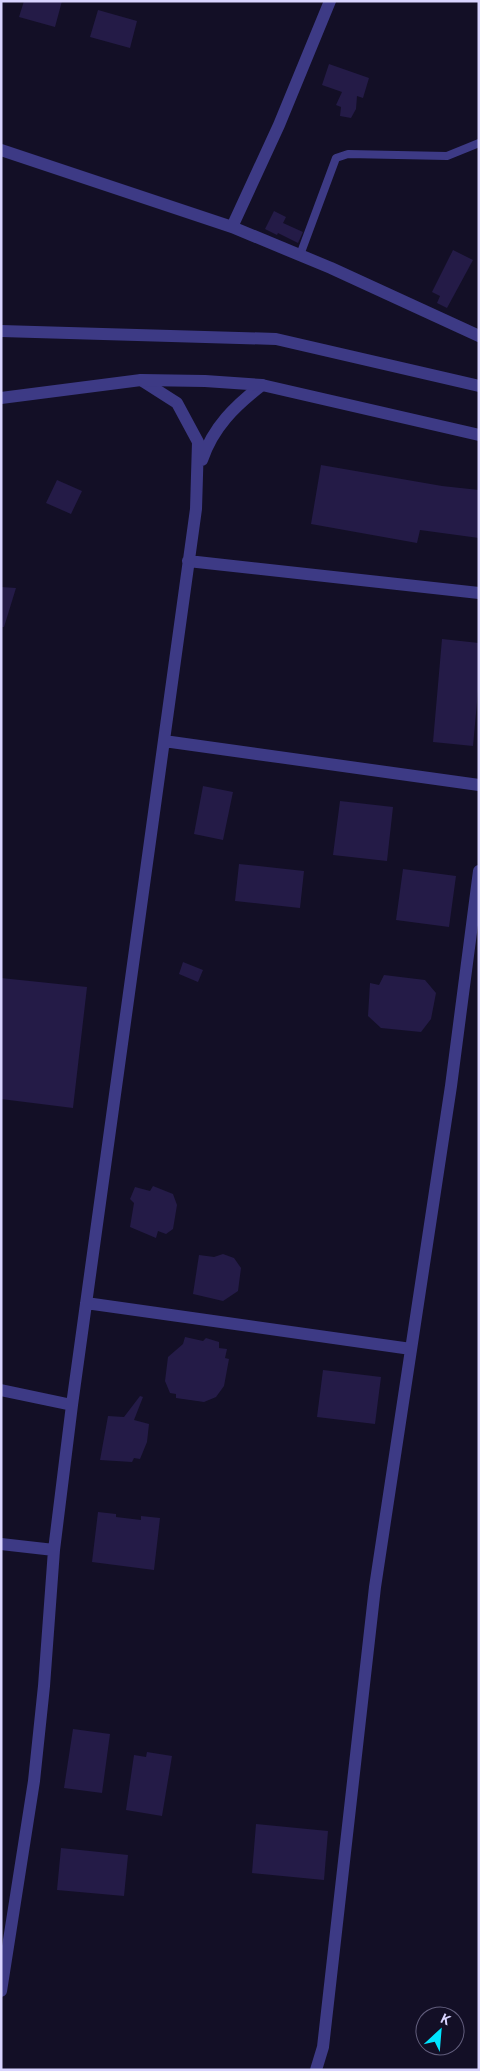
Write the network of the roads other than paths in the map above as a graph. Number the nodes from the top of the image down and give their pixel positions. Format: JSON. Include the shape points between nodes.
{"nodes":[{"id":1,"x":330,"y":1,"type":"edge"},
{"id":2,"x":479,"y":143,"type":"edge"},
{"id":3,"x":1,"y":150,"type":"edge"},
{"id":4,"x":232,"y":227,"type":"junction"},
{"id":5,"x":300,"y":255,"type":"junction"},
{"id":6,"x":1,"y":331,"type":"edge"},
{"id":7,"x":479,"y":336,"type":"edge"},
{"id":8,"x":141,"y":380,"type":"junction"},
{"id":9,"x":262,"y":385,"type":"junction"},
{"id":10,"x":479,"y":386,"type":"edge"},
{"id":11,"x":1,"y":398,"type":"edge"},
{"id":12,"x":479,"y":435,"type":"edge"},
{"id":13,"x":198,"y":469,"type":"junction"},
{"id":14,"x":188,"y":561,"type":"junction"},
{"id":15,"x":479,"y":593,"type":"edge"},
{"id":16,"x":164,"y":741,"type":"junction"},
{"id":17,"x":479,"y":785,"type":"edge"},
{"id":18,"x":479,"y":871,"type":"edge"},
{"id":19,"x":86,"y":1303,"type":"junction"},
{"id":20,"x":411,"y":1349,"type":"junction"},
{"id":21,"x":1,"y":1390,"type":"edge"},
{"id":22,"x":72,"y":1405,"type":"junction"},
{"id":23,"x":1,"y":1544,"type":"edge"},
{"id":24,"x":54,"y":1550,"type":"junction"},
{"id":25,"x":1,"y":1991,"type":"edge"},
{"id":26,"x":316,"y":2070,"type":"edge"}],
"edges":[{"from":1,"to":4,"type":"street","via":[[279,125]]},
{"from":2,"to":5,"type":"lane","via":[[447,156],[348,154],[336,158]]},
{"from":3,"to":4,"type":"street"},
{"from":4,"to":5,"type":"street"},
{"from":5,"to":7,"type":"street"},
{"from":6,"to":10,"type":"street","via":[[276,339]]},
{"from":8,"to":9,"type":"street"},
{"from":8,"to":11,"type":"street"},
{"from":8,"to":13,"type":"street","via":[[177,403],[198,442]]},
{"from":9,"to":12,"type":"street"},
{"from":9,"to":13,"type":"street","via":[[217,427]]},
{"from":13,"to":14,"type":"street"},
{"from":14,"to":15,"type":"street"},
{"from":14,"to":16,"type":"street"},
{"from":16,"to":17,"type":"street"},
{"from":16,"to":19,"type":"street"},
{"from":18,"to":20,"type":"street","via":[[451,1086]]},
{"from":19,"to":20,"type":"street"},
{"from":19,"to":22,"type":"street"},
{"from":20,"to":26,"type":"street","via":[[375,1587],[323,2047]]},
{"from":21,"to":22,"type":"street"},
{"from":22,"to":24,"type":"street"},
{"from":23,"to":24,"type":"street"},
{"from":24,"to":25,"type":"street","via":[[34,1781]]}]}
